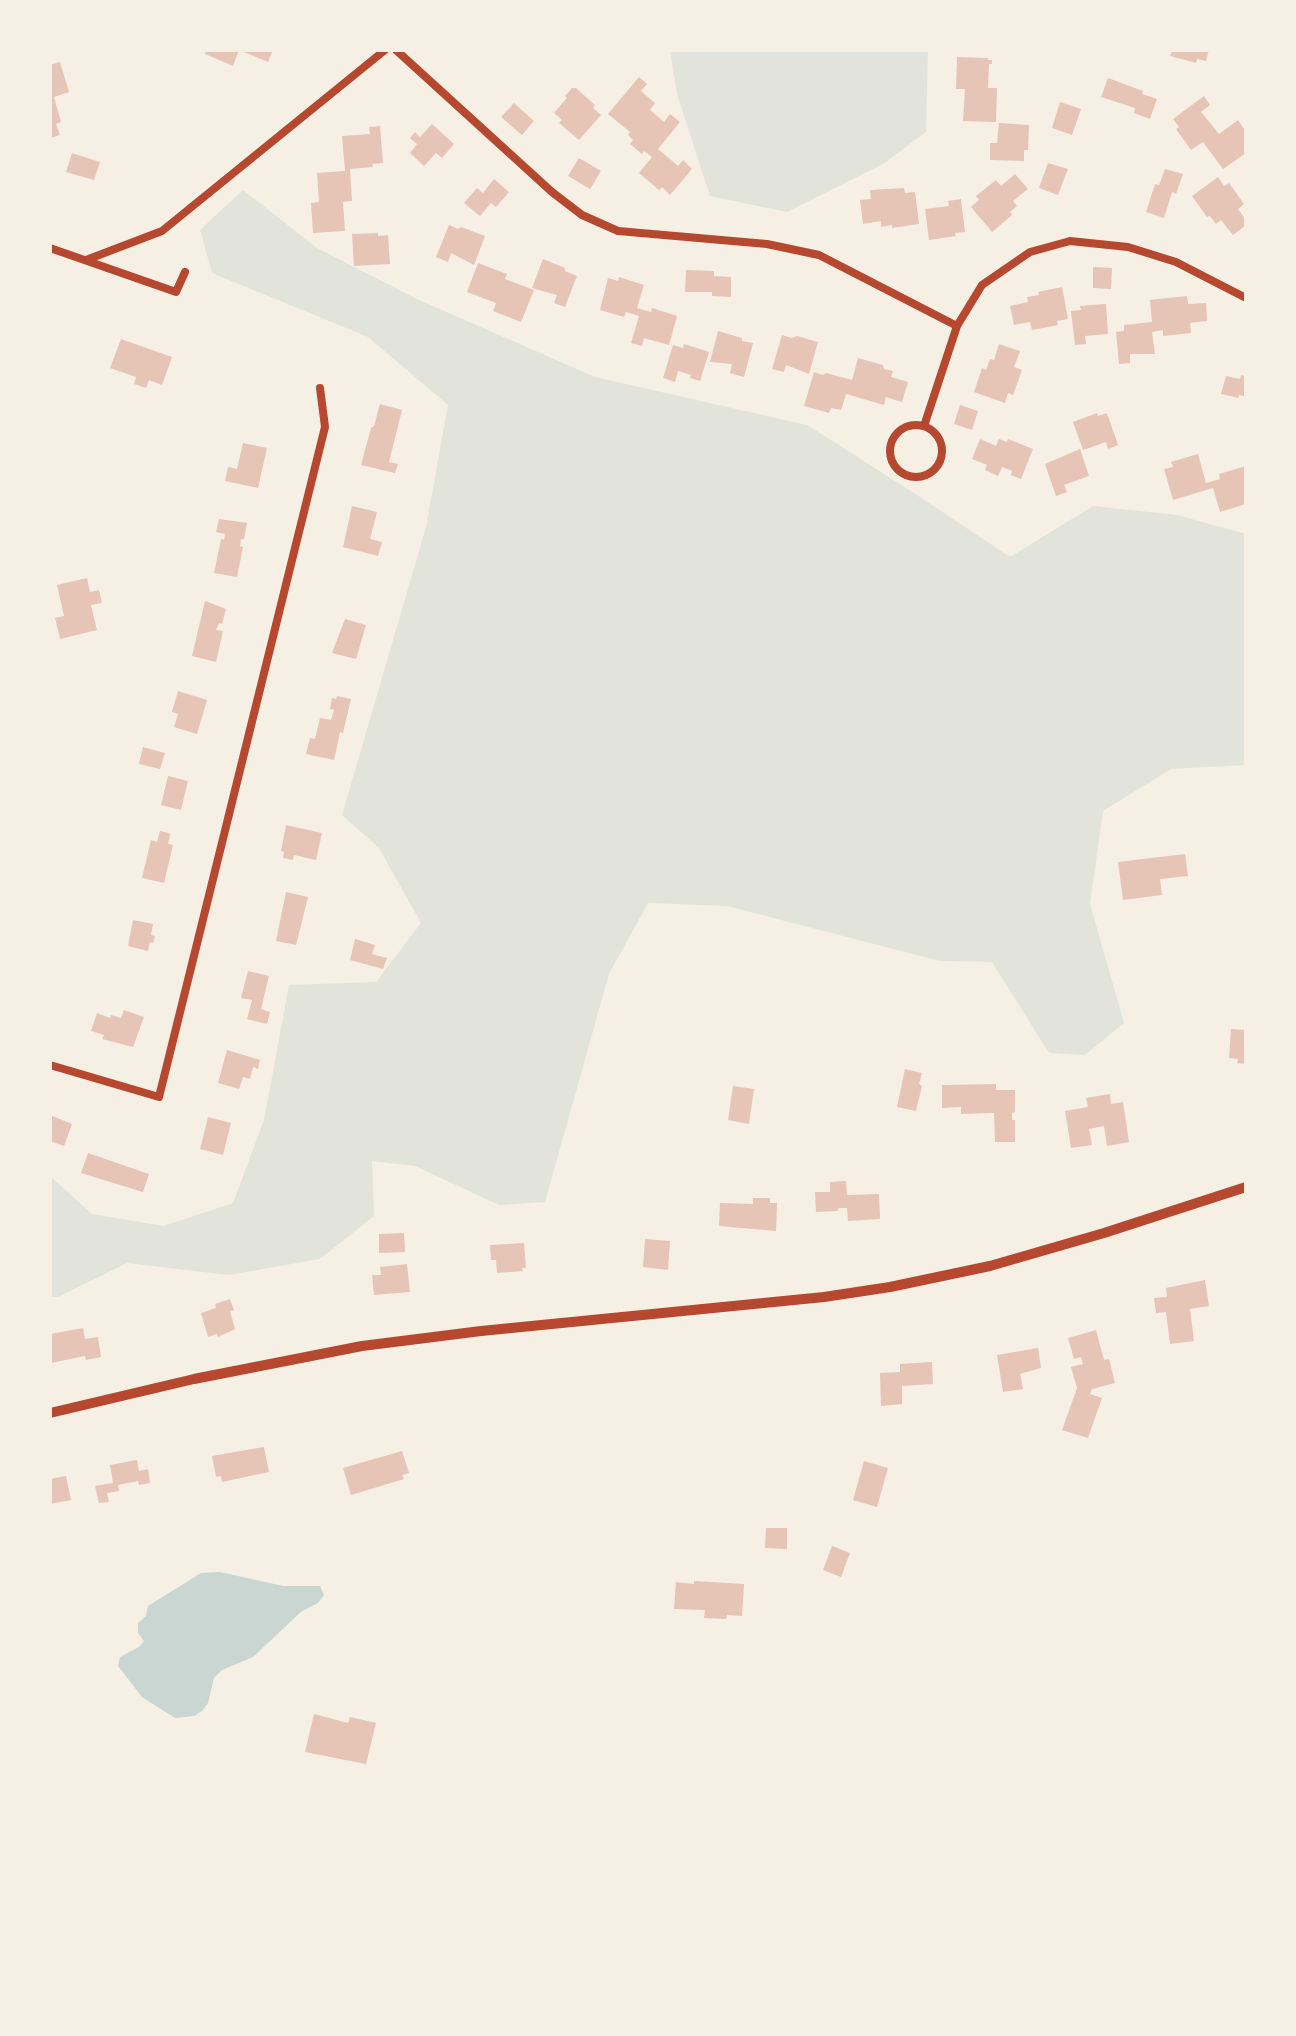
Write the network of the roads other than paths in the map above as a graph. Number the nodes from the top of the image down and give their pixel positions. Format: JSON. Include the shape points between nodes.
{"nodes":[{"id":1,"x":385,"y":50,"type":"edge"},
{"id":2,"x":396,"y":50,"type":"edge"},
{"id":3,"x":50,"y":248,"type":"edge"},
{"id":4,"x":86,"y":260,"type":"junction"},
{"id":5,"x":184,"y":272,"type":"dead end"},
{"id":6,"x":1246,"y":298,"type":"edge"},
{"id":7,"x":957,"y":326,"type":"junction"},
{"id":8,"x":320,"y":388,"type":"dead end"},
{"id":9,"x":924,"y":426,"type":"junction"},
{"id":10,"x":50,"y":1065,"type":"edge"},
{"id":11,"x":1246,"y":1188,"type":"edge"},
{"id":12,"x":50,"y":1412,"type":"edge"}],
"edges":[{"from":1,"to":4,"type":"street","via":[[162,231]]},
{"from":2,"to":7,"type":"street","via":[[582,215],[618,232],[820,255]]},
{"from":3,"to":4,"type":"street"},
{"from":4,"to":5,"type":"street","via":[[176,292]]},
{"from":6,"to":7,"type":"street","via":[[1128,246],[1070,241],[1030,252],[982,286]]},
{"from":7,"to":9,"type":"street"},
{"from":8,"to":10,"type":"street","via":[[326,427],[159,1097]]},
{"from":9,"to":9,"type":"street","via":[[908,426],[891,443],[891,460],[910,476],[934,470],[942,454],[938,436]]},
{"from":11,"to":12,"type":"street","via":[[990,1266],[890,1286],[362,1346]]}]}
